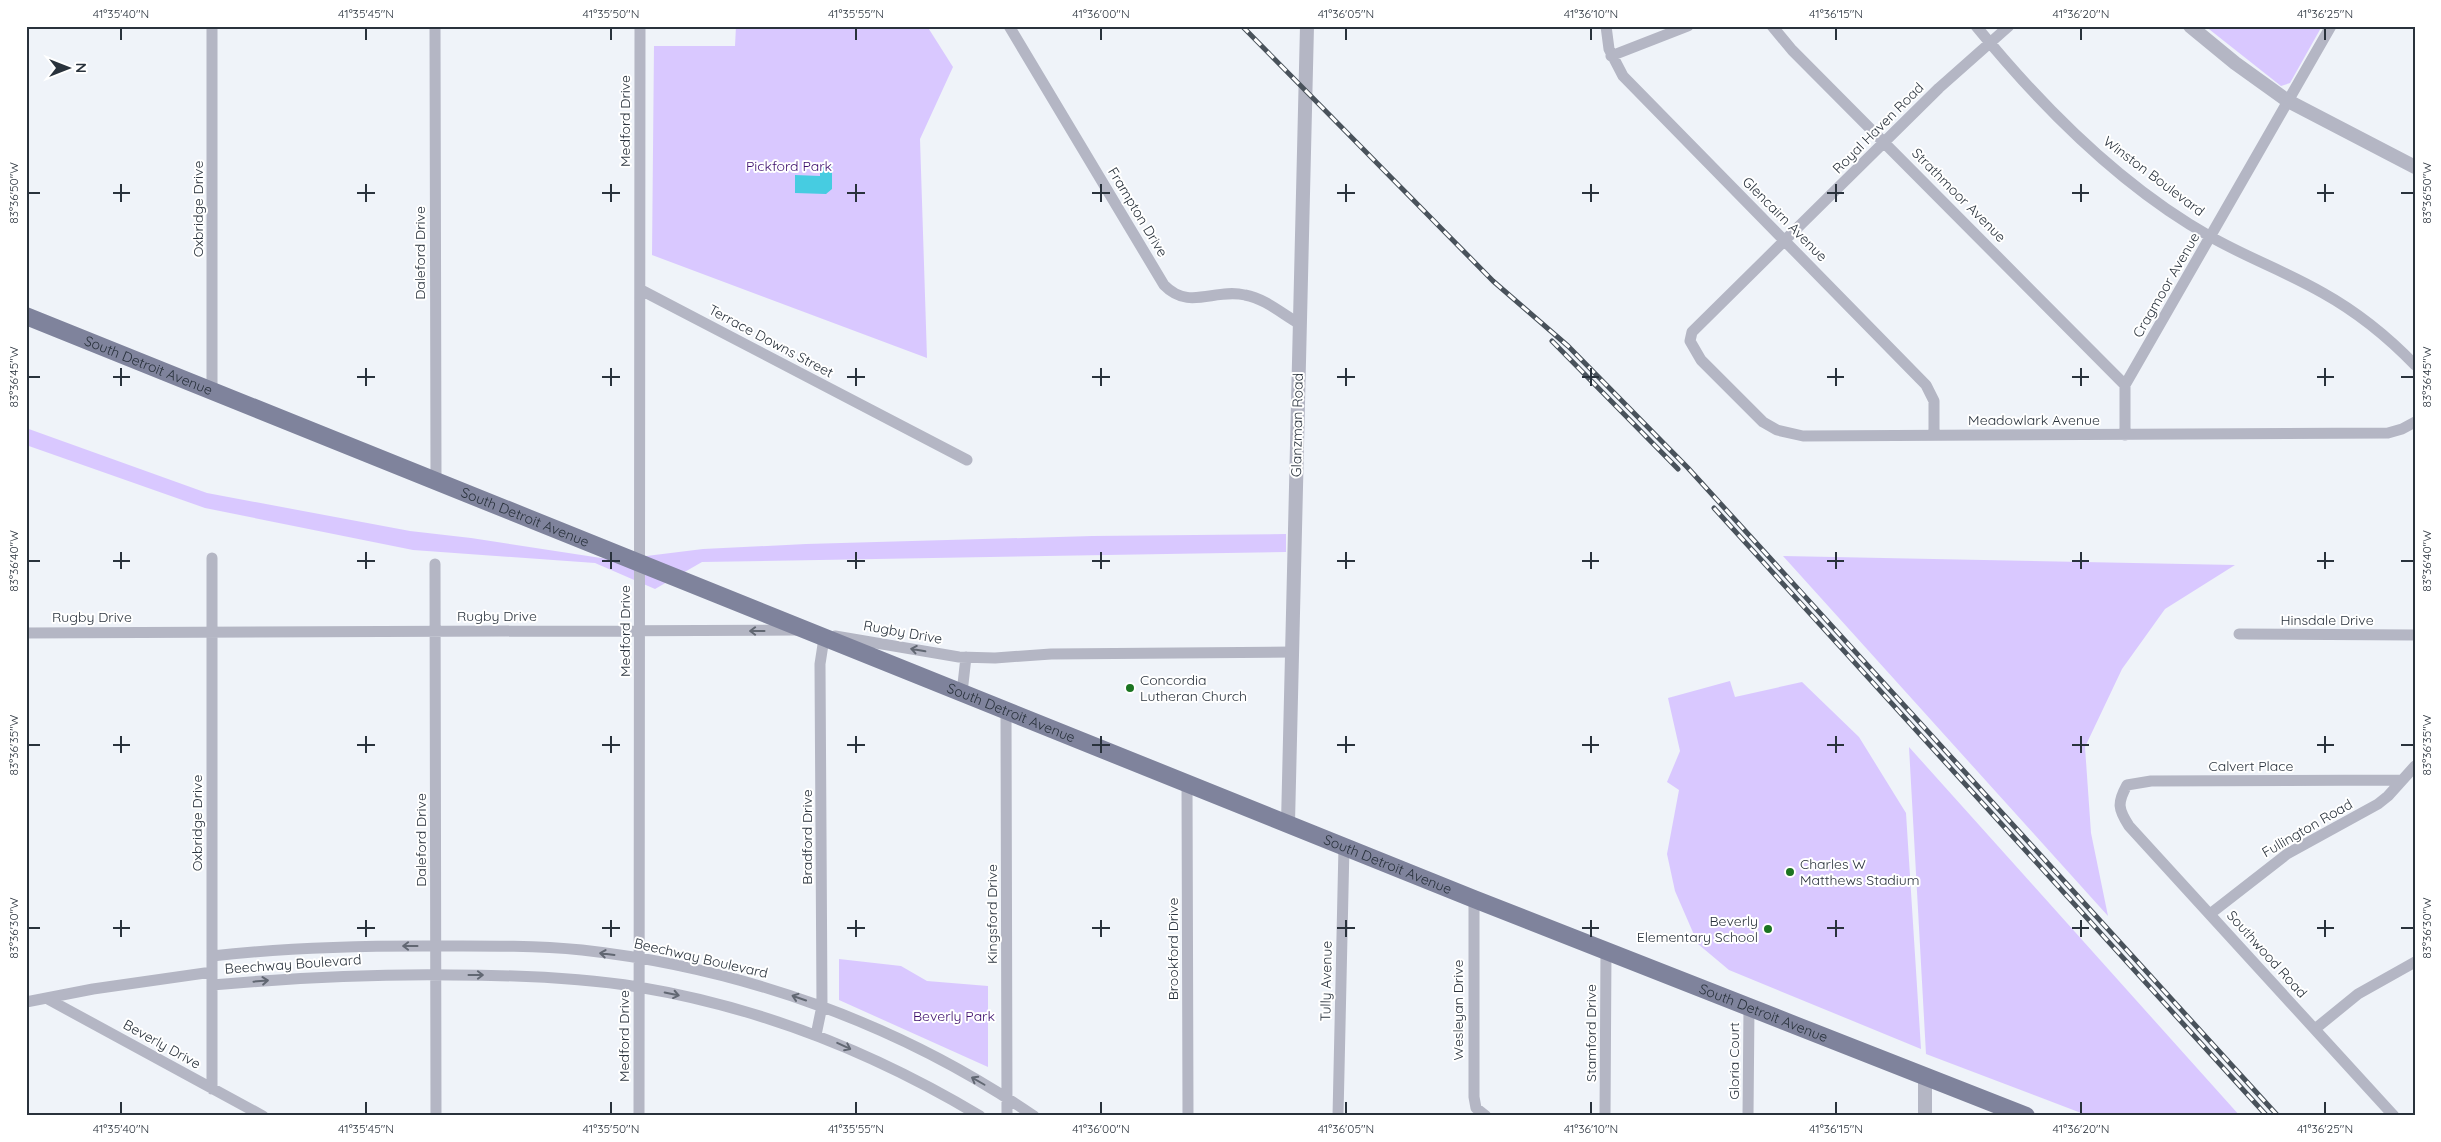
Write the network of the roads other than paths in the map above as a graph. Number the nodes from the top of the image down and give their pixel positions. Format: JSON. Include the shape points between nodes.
{"nodes":[{"id":1,"x":212,"y":26,"type":"edge"},
{"id":2,"x":435,"y":26,"type":"edge"},
{"id":3,"x":640,"y":26,"type":"edge"},
{"id":4,"x":1009,"y":26,"type":"edge"},
{"id":5,"x":1307,"y":26,"type":"edge"},
{"id":6,"x":1606,"y":26,"type":"edge"},
{"id":7,"x":1688,"y":26,"type":"edge"},
{"id":8,"x":1772,"y":26,"type":"edge"},
{"id":9,"x":1976,"y":26,"type":"edge"},
{"id":10,"x":2009,"y":26,"type":"edge"},
{"id":11,"x":2190,"y":26,"type":"edge"},
{"id":12,"x":2331,"y":26,"type":"edge"},
{"id":13,"x":1989,"y":42,"type":"junction"},
{"id":14,"x":1611,"y":56,"type":"junction"},
{"id":15,"x":2288,"y":101,"type":"junction"},
{"id":16,"x":1885,"y":142,"type":"junction"},
{"id":17,"x":2415,"y":167,"type":"edge"},
{"id":18,"x":2211,"y":237,"type":"junction"},
{"id":19,"x":1785,"y":240,"type":"junction"},
{"id":20,"x":640,"y":290,"type":"junction"},
{"id":21,"x":26,"y":316,"type":"edge"},
{"id":22,"x":1300,"y":324,"type":"junction"},
{"id":23,"x":1690,"y":341,"type":"joint"},
{"id":24,"x":2415,"y":365,"type":"edge"},
{"id":25,"x":2125,"y":385,"type":"junction"},
{"id":26,"x":212,"y":392,"type":"junction"},
{"id":27,"x":2415,"y":422,"type":"edge"},
{"id":28,"x":1934,"y":435,"type":"junction"},
{"id":29,"x":2125,"y":435,"type":"junction"},
{"id":30,"x":967,"y":460,"type":"dead end"},
{"id":31,"x":436,"y":479,"type":"junction"},
{"id":32,"x":212,"y":558,"type":"dead end"},
{"id":33,"x":640,"y":563,"type":"junction"},
{"id":34,"x":435,"y":564,"type":"dead end"},
{"id":35,"x":806,"y":630,"type":"junction"},
{"id":36,"x":640,"y":631,"type":"junction"},
{"id":37,"x":212,"y":632,"type":"junction"},
{"id":38,"x":436,"y":632,"type":"junction"},
{"id":39,"x":26,"y":633,"type":"edge"},
{"id":40,"x":2239,"y":634,"type":"dead end"},
{"id":41,"x":2415,"y":635,"type":"edge"},
{"id":42,"x":824,"y":638,"type":"junction"},
{"id":43,"x":1292,"y":652,"type":"junction"},
{"id":44,"x":966,"y":658,"type":"junction"},
{"id":45,"x":962,"y":694,"type":"junction"},
{"id":46,"x":1006,"y":711,"type":"junction"},
{"id":47,"x":2415,"y":766,"type":"edge"},
{"id":48,"x":2402,"y":780,"type":"junction"},
{"id":49,"x":1188,"y":783,"type":"junction"},
{"id":50,"x":2120,"y":810,"type":"joint"},
{"id":51,"x":1288,"y":824,"type":"junction"},
{"id":52,"x":1344,"y":846,"type":"junction"},
{"id":53,"x":1474,"y":899,"type":"junction"},
{"id":54,"x":2210,"y":914,"type":"junction"},
{"id":55,"x":436,"y":946,"type":"junction"},
{"id":56,"x":1606,"y":950,"type":"junction"},
{"id":57,"x":212,"y":956,"type":"junction"},
{"id":58,"x":640,"y":958,"type":"junction"},
{"id":59,"x":2415,"y":962,"type":"edge"},
{"id":60,"x":212,"y":972,"type":"junction"},
{"id":61,"x":436,"y":975,"type":"junction"},
{"id":62,"x":212,"y":985,"type":"junction"},
{"id":63,"x":640,"y":987,"type":"junction"},
{"id":64,"x":46,"y":998,"type":"junction"},
{"id":65,"x":26,"y":1002,"type":"edge"},
{"id":66,"x":822,"y":1006,"type":"junction"},
{"id":67,"x":1749,"y":1007,"type":"junction"},
{"id":68,"x":2315,"y":1029,"type":"junction"},
{"id":69,"x":816,"y":1035,"type":"junction"},
{"id":70,"x":1925,"y":1077,"type":"junction"},
{"id":71,"x":212,"y":1089,"type":"junction"},
{"id":72,"x":1008,"y":1099,"type":"junction"},
{"id":73,"x":263,"y":1116,"type":"edge"},
{"id":74,"x":436,"y":1116,"type":"edge"},
{"id":75,"x":640,"y":1116,"type":"edge"},
{"id":76,"x":980,"y":1116,"type":"edge"},
{"id":77,"x":1007,"y":1116,"type":"edge"},
{"id":78,"x":1034,"y":1116,"type":"edge"},
{"id":79,"x":1188,"y":1116,"type":"edge"},
{"id":80,"x":1338,"y":1116,"type":"edge"},
{"id":81,"x":1486,"y":1116,"type":"edge"},
{"id":82,"x":1605,"y":1116,"type":"edge"},
{"id":83,"x":1748,"y":1116,"type":"edge"},
{"id":84,"x":1925,"y":1116,"type":"edge"},
{"id":85,"x":2026,"y":1116,"type":"edge"},
{"id":86,"x":2394,"y":1116,"type":"edge"}],
"edges":[{"from":1,"to":26,"type":"street","name":"Oxbridge Drive"},
{"from":2,"to":31,"type":"street","name":"Daleford Drive"},
{"from":3,"to":20,"type":"street","name":"Medford Drive"},
{"from":4,"to":22,"type":"street","name":"Frampton Drive","via":[[1173,295],[1185,298],[1225,293],[1246,295],[1270,305]]},
{"from":5,"to":22,"type":"street","name":"Glanzman Road"},
{"from":6,"to":14,"type":"street","name":"Glencairn Avenue"},
{"from":7,"to":14,"type":"street"},
{"from":8,"to":16,"type":"street","name":"Strathmoor Avenue"},
{"from":9,"to":13,"type":"street","name":"Winston Boulevard"},
{"from":10,"to":13,"type":"street","name":"Royal Haven Road"},
{"from":11,"to":15,"type":"street","via":[[2235,64]]},
{"from":12,"to":15,"type":"street","name":"Cragmoor Avenue"},
{"from":13,"to":16,"type":"street","name":"Royal Haven Road"},
{"from":13,"to":18,"type":"street","name":"Winston Boulevard","via":[[2037,97],[2076,135],[2152,198]]},
{"from":14,"to":19,"type":"street","name":"Glencairn Avenue","via":[[1637,92]]},
{"from":15,"to":17,"type":"street"},
{"from":15,"to":18,"type":"street","name":"Cragmoor Avenue"},
{"from":16,"to":19,"type":"street","name":"Royal Haven Road"},
{"from":16,"to":25,"type":"street","name":"Strathmoor Avenue"},
{"from":18,"to":24,"type":"street","name":"Winston Boulevard","via":[[2362,317]]},
{"from":18,"to":25,"type":"street","name":"Cragmoor Avenue"},
{"from":19,"to":23,"type":"street","name":"Royal Haven Road","via":[[1692,332]]},
{"from":19,"to":28,"type":"street","name":"Glencairn Avenue","via":[[1926,385],[1934,401]]},
{"from":20,"to":30,"type":"street","name":"Terrace Downs Street"},
{"from":20,"to":33,"type":"street","name":"Medford Drive"},
{"from":21,"to":26,"type":"main road","name":"South Detroit Avenue"},
{"from":22,"to":43,"type":"street","name":"Glanzman Road"},
{"from":23,"to":28,"type":"street","name":"Meadowlark Avenue","via":[[1701,360],[1763,422],[1777,430],[1803,436]]},
{"from":25,"to":29,"type":"street"},
{"from":26,"to":31,"type":"main road","name":"South Detroit Avenue"},
{"from":27,"to":29,"type":"street","name":"Meadowlark Avenue","via":[[2388,433]]},
{"from":28,"to":29,"type":"street","name":"Meadowlark Avenue"},
{"from":31,"to":33,"type":"main road","name":"South Detroit Avenue"},
{"from":32,"to":37,"type":"street","name":"Oxbridge Drive"},
{"from":33,"to":35,"type":"main road","name":"South Detroit Avenue"},
{"from":33,"to":36,"type":"street","name":"Medford Drive"},
{"from":34,"to":38,"type":"street","name":"Daleford Drive"},
{"from":35,"to":36,"type":"street","name":"Rugby Drive","one_way":true},
{"from":35,"to":42,"type":"main road","name":"South Detroit Avenue"},
{"from":44,"to":35,"type":"street","name":"Rugby Drive","one_way":true},
{"from":36,"to":38,"type":"street","name":"Rugby Drive"},
{"from":36,"to":58,"type":"street","name":"Medford Drive"},
{"from":37,"to":38,"type":"street","name":"Rugby Drive"},
{"from":37,"to":39,"type":"street","name":"Rugby Drive"},
{"from":37,"to":57,"type":"street","name":"Oxbridge Drive"},
{"from":38,"to":55,"type":"street","name":"Daleford Drive"},
{"from":40,"to":41,"type":"street","name":"Hinsdale Drive"},
{"from":42,"to":45,"type":"main road","name":"South Detroit Avenue"},
{"from":42,"to":66,"type":"street","name":"Bradford Drive","via":[[820,664]]},
{"from":43,"to":44,"type":"street","name":"Rugby Drive"},
{"from":43,"to":51,"type":"street","name":"Glanzman Road"},
{"from":44,"to":45,"type":"street"},
{"from":45,"to":46,"type":"main road","name":"South Detroit Avenue"},
{"from":46,"to":49,"type":"main road","name":"South Detroit Avenue"},
{"from":46,"to":72,"type":"street","name":"Kingsford Drive"},
{"from":47,"to":48,"type":"street","name":"Fullington Road"},
{"from":48,"to":50,"type":"street","name":"Calvert Place","via":[[2151,781],[2127,785],[2121,796]]},
{"from":48,"to":54,"type":"street","name":"Fullington Road","via":[[2378,804],[2287,854]]},
{"from":49,"to":51,"type":"main road","name":"South Detroit Avenue"},
{"from":49,"to":79,"type":"street","name":"Brookford Drive"},
{"from":50,"to":54,"type":"street","name":"Southwood Road","via":[[2129,826]]},
{"from":51,"to":52,"type":"main road","name":"South Detroit Avenue"},
{"from":52,"to":53,"type":"main road","name":"South Detroit Avenue"},
{"from":52,"to":80,"type":"street","name":"Tully Avenue"},
{"from":53,"to":56,"type":"main road","name":"South Detroit Avenue"},
{"from":53,"to":81,"type":"street","name":"Wesleyan Drive","via":[[1474,1097],[1476,1108]]},
{"from":54,"to":68,"type":"street","name":"Southwood Road"},
{"from":55,"to":57,"type":"street","name":"Beechway Boulevard","one_way":true,"via":[[334,946]]},
{"from":58,"to":55,"type":"street","name":"Beechway Boulevard","one_way":true,"via":[[545,948]]},
{"from":55,"to":61,"type":"street","name":"Daleford Drive"},
{"from":56,"to":67,"type":"main road","name":"South Detroit Avenue"},
{"from":56,"to":82,"type":"street","name":"Stamford Drive"},
{"from":57,"to":60,"type":"street","name":"Oxbridge Drive"},
{"from":58,"to":63,"type":"street","name":"Medford Drive"},
{"from":66,"to":58,"type":"street","name":"Beechway Boulevard","one_way":true,"via":[[757,984]]},
{"from":59,"to":68,"type":"street","via":[[2358,994]]},
{"from":60,"to":62,"type":"street","name":"Oxbridge Drive"},
{"from":60,"to":64,"type":"street","name":"Beechway Boulevard"},
{"from":62,"to":61,"type":"street","name":"Beechway Boulevard","one_way":true,"via":[[318,976]]},
{"from":61,"to":63,"type":"street","name":"Beechway Boulevard","one_way":true,"via":[[544,976]]},
{"from":61,"to":74,"type":"street","name":"Daleford Drive"},
{"from":62,"to":71,"type":"street","name":"Oxbridge Drive"},
{"from":63,"to":69,"type":"street","name":"Beechway Boulevard","one_way":true,"via":[[749,1012]]},
{"from":63,"to":75,"type":"street","name":"Medford Drive"},
{"from":64,"to":65,"type":"street","name":"Beechway Boulevard"},
{"from":64,"to":71,"type":"street","name":"Beverly Drive"},
{"from":66,"to":69,"type":"street","name":"Bradford Drive"},
{"from":72,"to":66,"type":"street","name":"Beechway Boulevard","one_way":true,"via":[[933,1056]]},
{"from":67,"to":70,"type":"main road","name":"South Detroit Avenue"},
{"from":67,"to":83,"type":"street","name":"Gloria Court"},
{"from":68,"to":86,"type":"street","name":"Southwood Road"},
{"from":69,"to":76,"type":"street","name":"Beechway Boulevard","one_way":true,"via":[[920,1082]]},
{"from":70,"to":84,"type":"street"},
{"from":70,"to":85,"type":"main road","name":"South Detroit Avenue"},
{"from":71,"to":73,"type":"street","name":"Beverly Drive"},
{"from":72,"to":77,"type":"street","name":"Kingsford Drive"},
{"from":72,"to":78,"type":"street","name":"Beechway Boulevard"}]}
